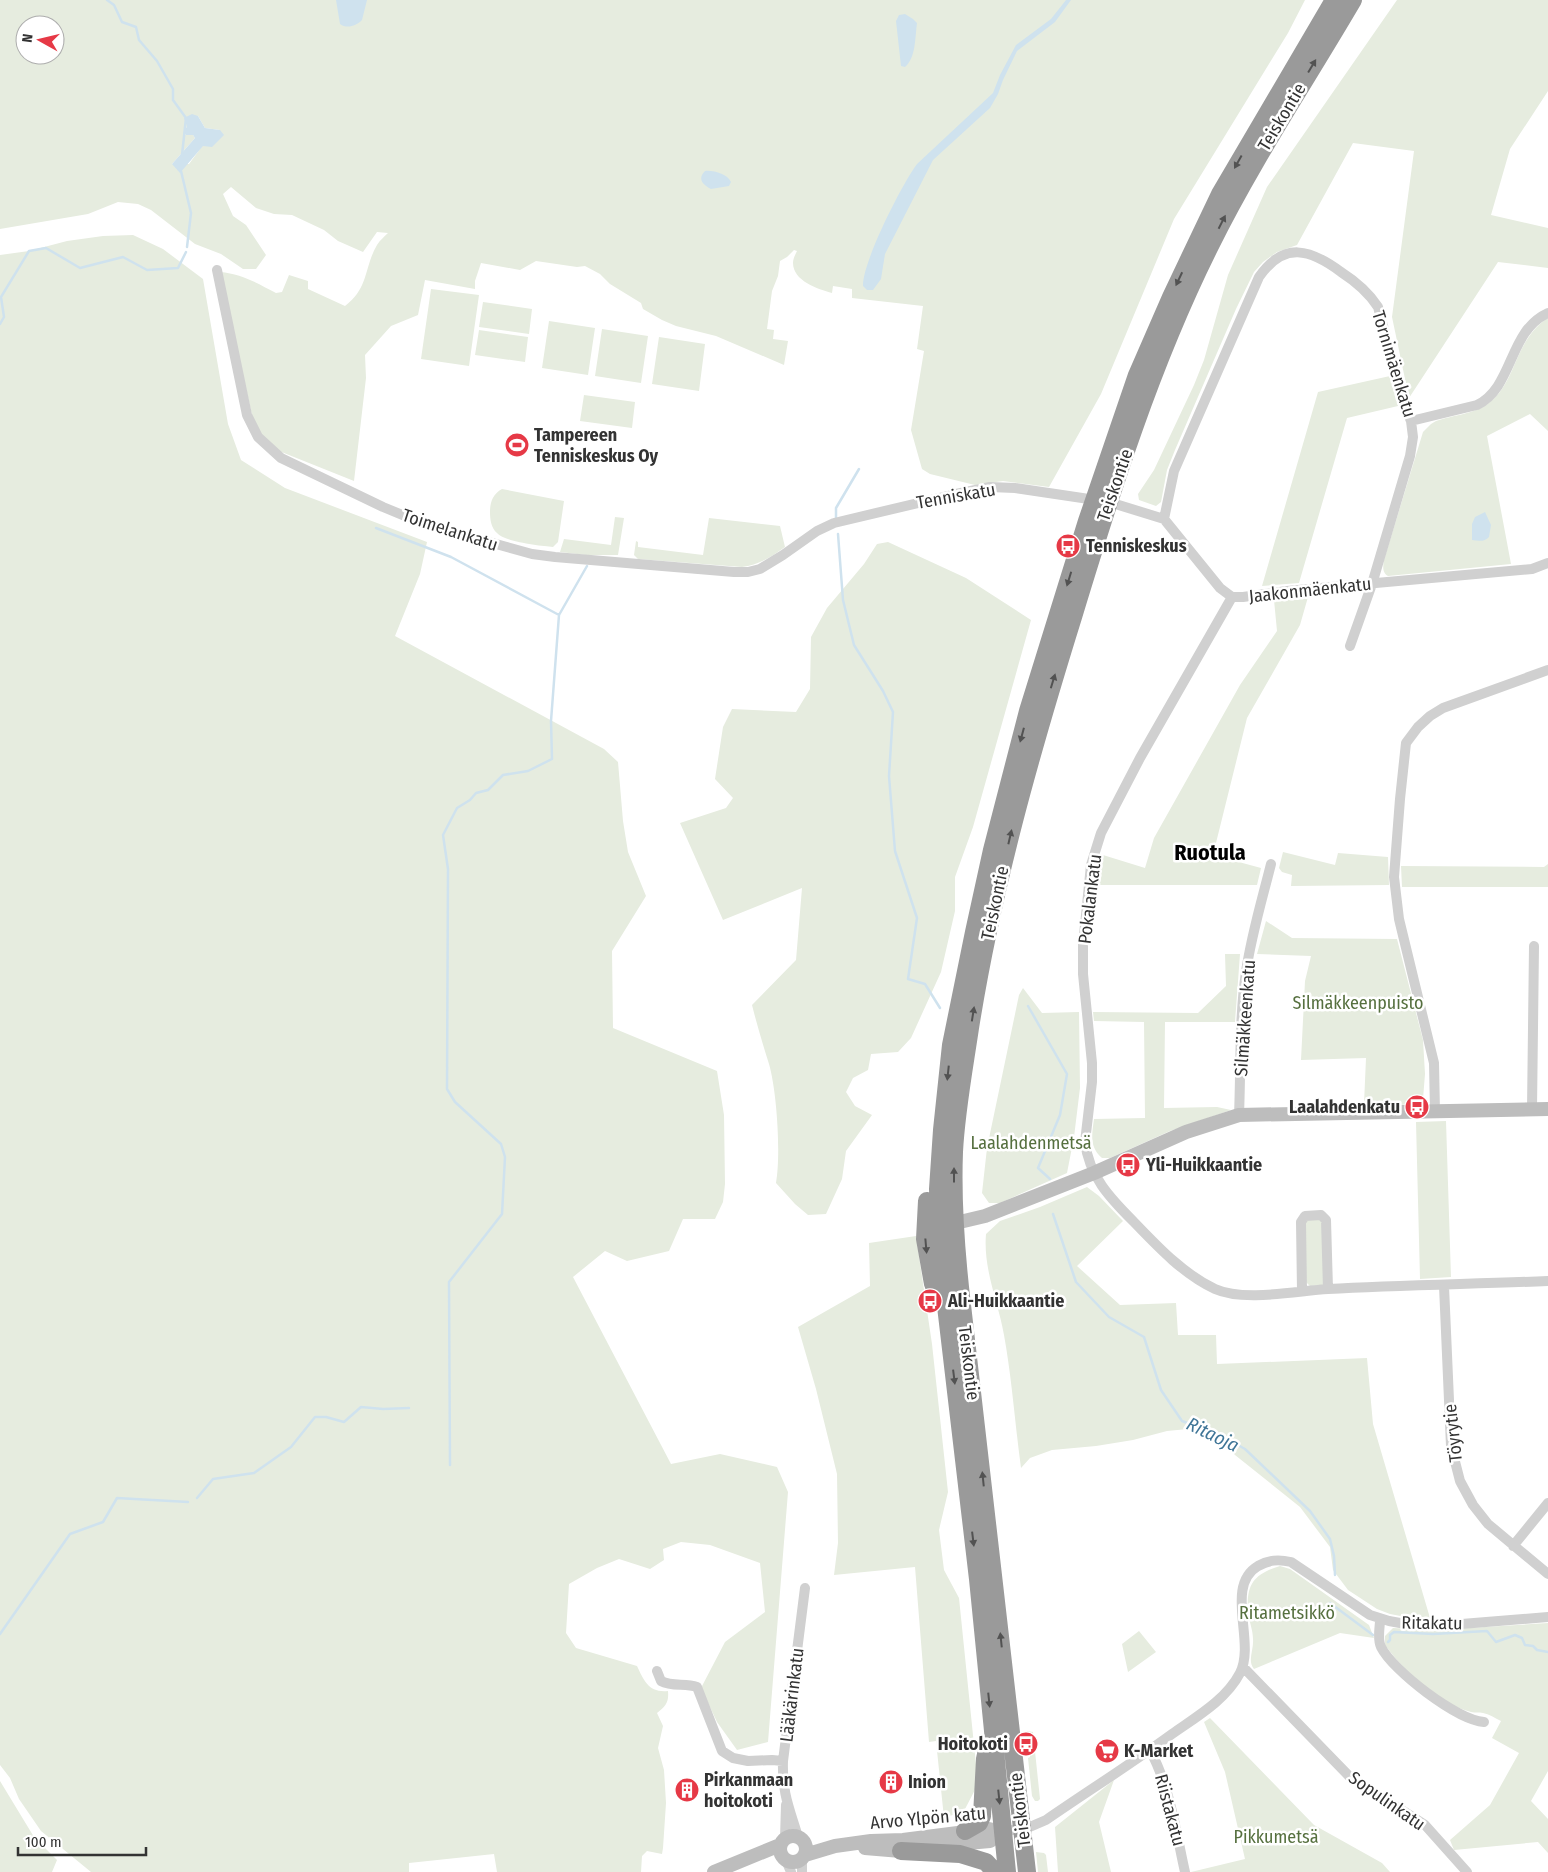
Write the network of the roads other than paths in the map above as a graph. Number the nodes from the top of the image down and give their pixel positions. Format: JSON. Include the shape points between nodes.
{"nodes":[{"id":1,"x":1334,"y":0,"type":"edge"},
{"id":2,"x":1353,"y":0,"type":"edge"},
{"id":3,"x":217,"y":270,"type":"dead end"},
{"id":4,"x":1548,"y":313,"type":"edge"},
{"id":5,"x":1411,"y":421,"type":"junction"},
{"id":6,"x":1101,"y":501,"type":"junction"},
{"id":7,"x":1164,"y":519,"type":"junction"},
{"id":8,"x":821,"y":529,"type":"joint"},
{"id":9,"x":1548,"y":563,"type":"edge"},
{"id":10,"x":1372,"y":584,"type":"junction"},
{"id":11,"x":1232,"y":597,"type":"junction"},
{"id":12,"x":1350,"y":646,"type":"dead end"},
{"id":13,"x":1548,"y":670,"type":"edge"},
{"id":14,"x":1271,"y":864,"type":"dead end"},
{"id":15,"x":1534,"y":946,"type":"dead end"},
{"id":16,"x":1548,"y":1109,"type":"edge"},
{"id":17,"x":1532,"y":1110,"type":"junction"},
{"id":18,"x":1435,"y":1112,"type":"junction"},
{"id":19,"x":1239,"y":1115,"type":"junction"},
{"id":20,"x":942,"y":1130,"type":"junction"},
{"id":21,"x":1094,"y":1173,"type":"junction"},
{"id":22,"x":946,"y":1225,"type":"junction"},
{"id":23,"x":1548,"y":1281,"type":"edge"},
{"id":24,"x":1444,"y":1286,"type":"junction"},
{"id":25,"x":1328,"y":1289,"type":"junction"},
{"id":26,"x":1302,"y":1291,"type":"junction"},
{"id":27,"x":948,"y":1329,"type":"junction"},
{"id":28,"x":1548,"y":1503,"type":"edge"},
{"id":29,"x":1513,"y":1546,"type":"junction"},
{"id":30,"x":1548,"y":1574,"type":"edge"},
{"id":31,"x":805,"y":1588,"type":"dead end"},
{"id":32,"x":1548,"y":1617,"type":"edge"},
{"id":33,"x":1380,"y":1620,"type":"junction"},
{"id":34,"x":1242,"y":1667,"type":"junction"},
{"id":35,"x":657,"y":1671,"type":"dead end"},
{"id":36,"x":1484,"y":1722,"type":"dead end"},
{"id":37,"x":992,"y":1731,"type":"junction"},
{"id":38,"x":1150,"y":1750,"type":"junction"},
{"id":39,"x":783,"y":1762,"type":"junction"},
{"id":40,"x":1022,"y":1828,"type":"junction"},
{"id":41,"x":965,"y":1831,"type":"junction"},
{"id":42,"x":1003,"y":1832,"type":"junction"},
{"id":43,"x":849,"y":1845,"type":"junction"},
{"id":44,"x":835,"y":1846,"type":"junction"},
{"id":45,"x":789,"y":1850,"type":"edge"},
{"id":46,"x":901,"y":1850,"type":"junction"},
{"id":47,"x":803,"y":1862,"type":"edge"},
{"id":48,"x":714,"y":1872,"type":"edge"},
{"id":49,"x":995,"y":1872,"type":"edge"},
{"id":50,"x":1007,"y":1872,"type":"edge"},
{"id":51,"x":1027,"y":1872,"type":"edge"},
{"id":52,"x":1186,"y":1872,"type":"edge"},
{"id":53,"x":1467,"y":1872,"type":"edge"}],
"edges":[{"from":1,"to":6,"type":"highway","name":"Teiskontie","one_way":true,"via":[[1243,153],[1199,235],[1142,362]]},
{"from":6,"to":2,"type":"highway","name":"Teiskontie","one_way":true,"via":[[1208,249],[1269,138]]},
{"from":3,"to":8,"type":"street","name":"Toimelankatu","via":[[247,415],[258,437],[281,458],[383,507],[424,524],[532,554],[734,572],[760,569]]},
{"from":4,"to":5,"type":"street","via":[[1524,333],[1500,382],[1487,400]]},
{"from":5,"to":7,"type":"street","name":"Tornimäenkatu","via":[[1374,301],[1349,277],[1316,256],[1287,253],[1268,264],[1258,277],[1174,472]]},
{"from":5,"to":10,"type":"street","name":"Tornimäenkatu","via":[[1410,456]]},
{"from":6,"to":7,"type":"street"},
{"from":6,"to":8,"type":"street","name":"Tenniskatu","via":[[990,487]]},
{"from":6,"to":20,"type":"highway","name":"Teiskontie","one_way":true,"via":[[1042,664],[1003,805],[953,1036]]},
{"from":22,"to":6,"type":"highway","name":"Teiskontie","one_way":true,"via":[[961,1088],[990,925],[1010,836]]},
{"from":7,"to":11,"type":"street","name":"Jaakonmäenkatu","via":[[1220,588]]},
{"from":9,"to":10,"type":"street","name":"Jaakonmäenkatu","via":[[1532,569]]},
{"from":10,"to":11,"type":"street","name":"Jaakonmäenkatu"},
{"from":10,"to":12,"type":"street"},
{"from":11,"to":21,"type":"street","name":"Pokalankatu","via":[[1140,758],[1101,833],[1091,865],[1083,950],[1092,1063],[1085,1142]]},
{"from":13,"to":18,"type":"street","via":[[1443,708],[1426,720],[1406,743],[1394,877],[1396,904],[1434,1063]]},
{"from":14,"to":19,"type":"street","name":"Silmäkkeenkatu","via":[[1246,973]]},
{"from":15,"to":17,"type":"street"},
{"from":16,"to":17,"type":"street"},
{"from":17,"to":18,"type":"street"},
{"from":18,"to":19,"type":"street"},
{"from":19,"to":21,"type":"street","via":[[1186,1132]]},
{"from":20,"to":22,"type":"highway","name":"Teiskontie"},
{"from":20,"to":27,"type":"highway","one_way":true,"via":[[932,1154],[925,1240],[940,1317]]},
{"from":21,"to":22,"type":"street","via":[[985,1216]]},
{"from":21,"to":26,"type":"street","via":[[1106,1194],[1154,1242],[1184,1268],[1216,1289],[1249,1295]]},
{"from":22,"to":27,"type":"highway","name":"Teiskontie"},
{"from":40,"to":22,"type":"highway","name":"Teiskontie","one_way":true,"via":[[962,1305]]},
{"from":23,"to":24,"type":"street"},
{"from":24,"to":25,"type":"street"},
{"from":24,"to":29,"type":"street","name":"Töyrytie","via":[[1453,1458],[1460,1481],[1473,1505],[1488,1524]]},
{"from":25,"to":26,"type":"street"},
{"from":25,"to":26,"type":"street","via":[[1326,1220],[1321,1215],[1307,1215],[1301,1222]]},
{"from":27,"to":37,"type":"highway","name":"Teiskontie","one_way":true,"via":[[978,1579]]},
{"from":28,"to":29,"type":"street"},
{"from":29,"to":30,"type":"street","name":"Töyrytie"},
{"from":31,"to":39,"type":"street","name":"Lääkärinkatu"},
{"from":32,"to":33,"type":"street","name":"Ritakatu","via":[[1430,1626]]},
{"from":33,"to":34,"type":"street","name":"Ritakatu","via":[[1297,1565],[1285,1560],[1267,1561],[1247,1576],[1241,1595],[1246,1642]]},
{"from":33,"to":36,"type":"street","via":[[1381,1648],[1412,1681],[1437,1700]]},
{"from":34,"to":38,"type":"street","name":"Ritakatu","via":[[1222,1696]]},
{"from":34,"to":53,"type":"street","name":"Sopulinkatu","via":[[1349,1776],[1425,1825]]},
{"from":35,"to":39,"type":"street","via":[[661,1681],[668,1684],[697,1687],[722,1751],[733,1758]]},
{"from":37,"to":41,"type":"highway","via":[[985,1758],[982,1816],[979,1823]]},
{"from":37,"to":42,"type":"highway","name":"Teiskontie","one_way":true},
{"from":38,"to":40,"type":"street","name":"Ritakatu","via":[[1046,1820]]},
{"from":38,"to":52,"type":"street","name":"Riistakatu","via":[[1164,1784]]},
{"from":39,"to":45,"type":"street","name":"Lääkärinkatu"},
{"from":40,"to":42,"type":"street","name":"Ritakatu"},
{"from":40,"to":51,"type":"highway","name":"Teiskontie"},
{"from":41,"to":42,"type":"street","name":"Arvo Ylpön katu","via":[[989,1829]]},
{"from":41,"to":43,"type":"street","name":"Arvo Ylpön katu"},
{"from":42,"to":46,"type":"street","name":"Arvo Ylpön katu","via":[[990,1841]]},
{"from":42,"to":50,"type":"highway","name":"Teiskontie"},
{"from":43,"to":44,"type":"street","name":"Arvo Ylpön katu"},
{"from":43,"to":46,"type":"street","name":"Arvo Ylpön katu"},
{"from":44,"to":45,"type":"street","name":"Arvo Ylpön katu","via":[[823,1842]]},
{"from":44,"to":47,"type":"street","name":"Arvo Ylpön katu"},
{"from":45,"to":47,"type":"street","name":"Arvo Ylpön katu","via":[[794,1862]]},
{"from":45,"to":47,"type":"street","via":[[806,1847]]},
{"from":45,"to":48,"type":"street","name":"Arvo Ylpön katu","via":[[767,1860],[745,1860]]},
{"from":46,"to":49,"type":"highway","via":[[960,1854],[986,1862]]}]}
